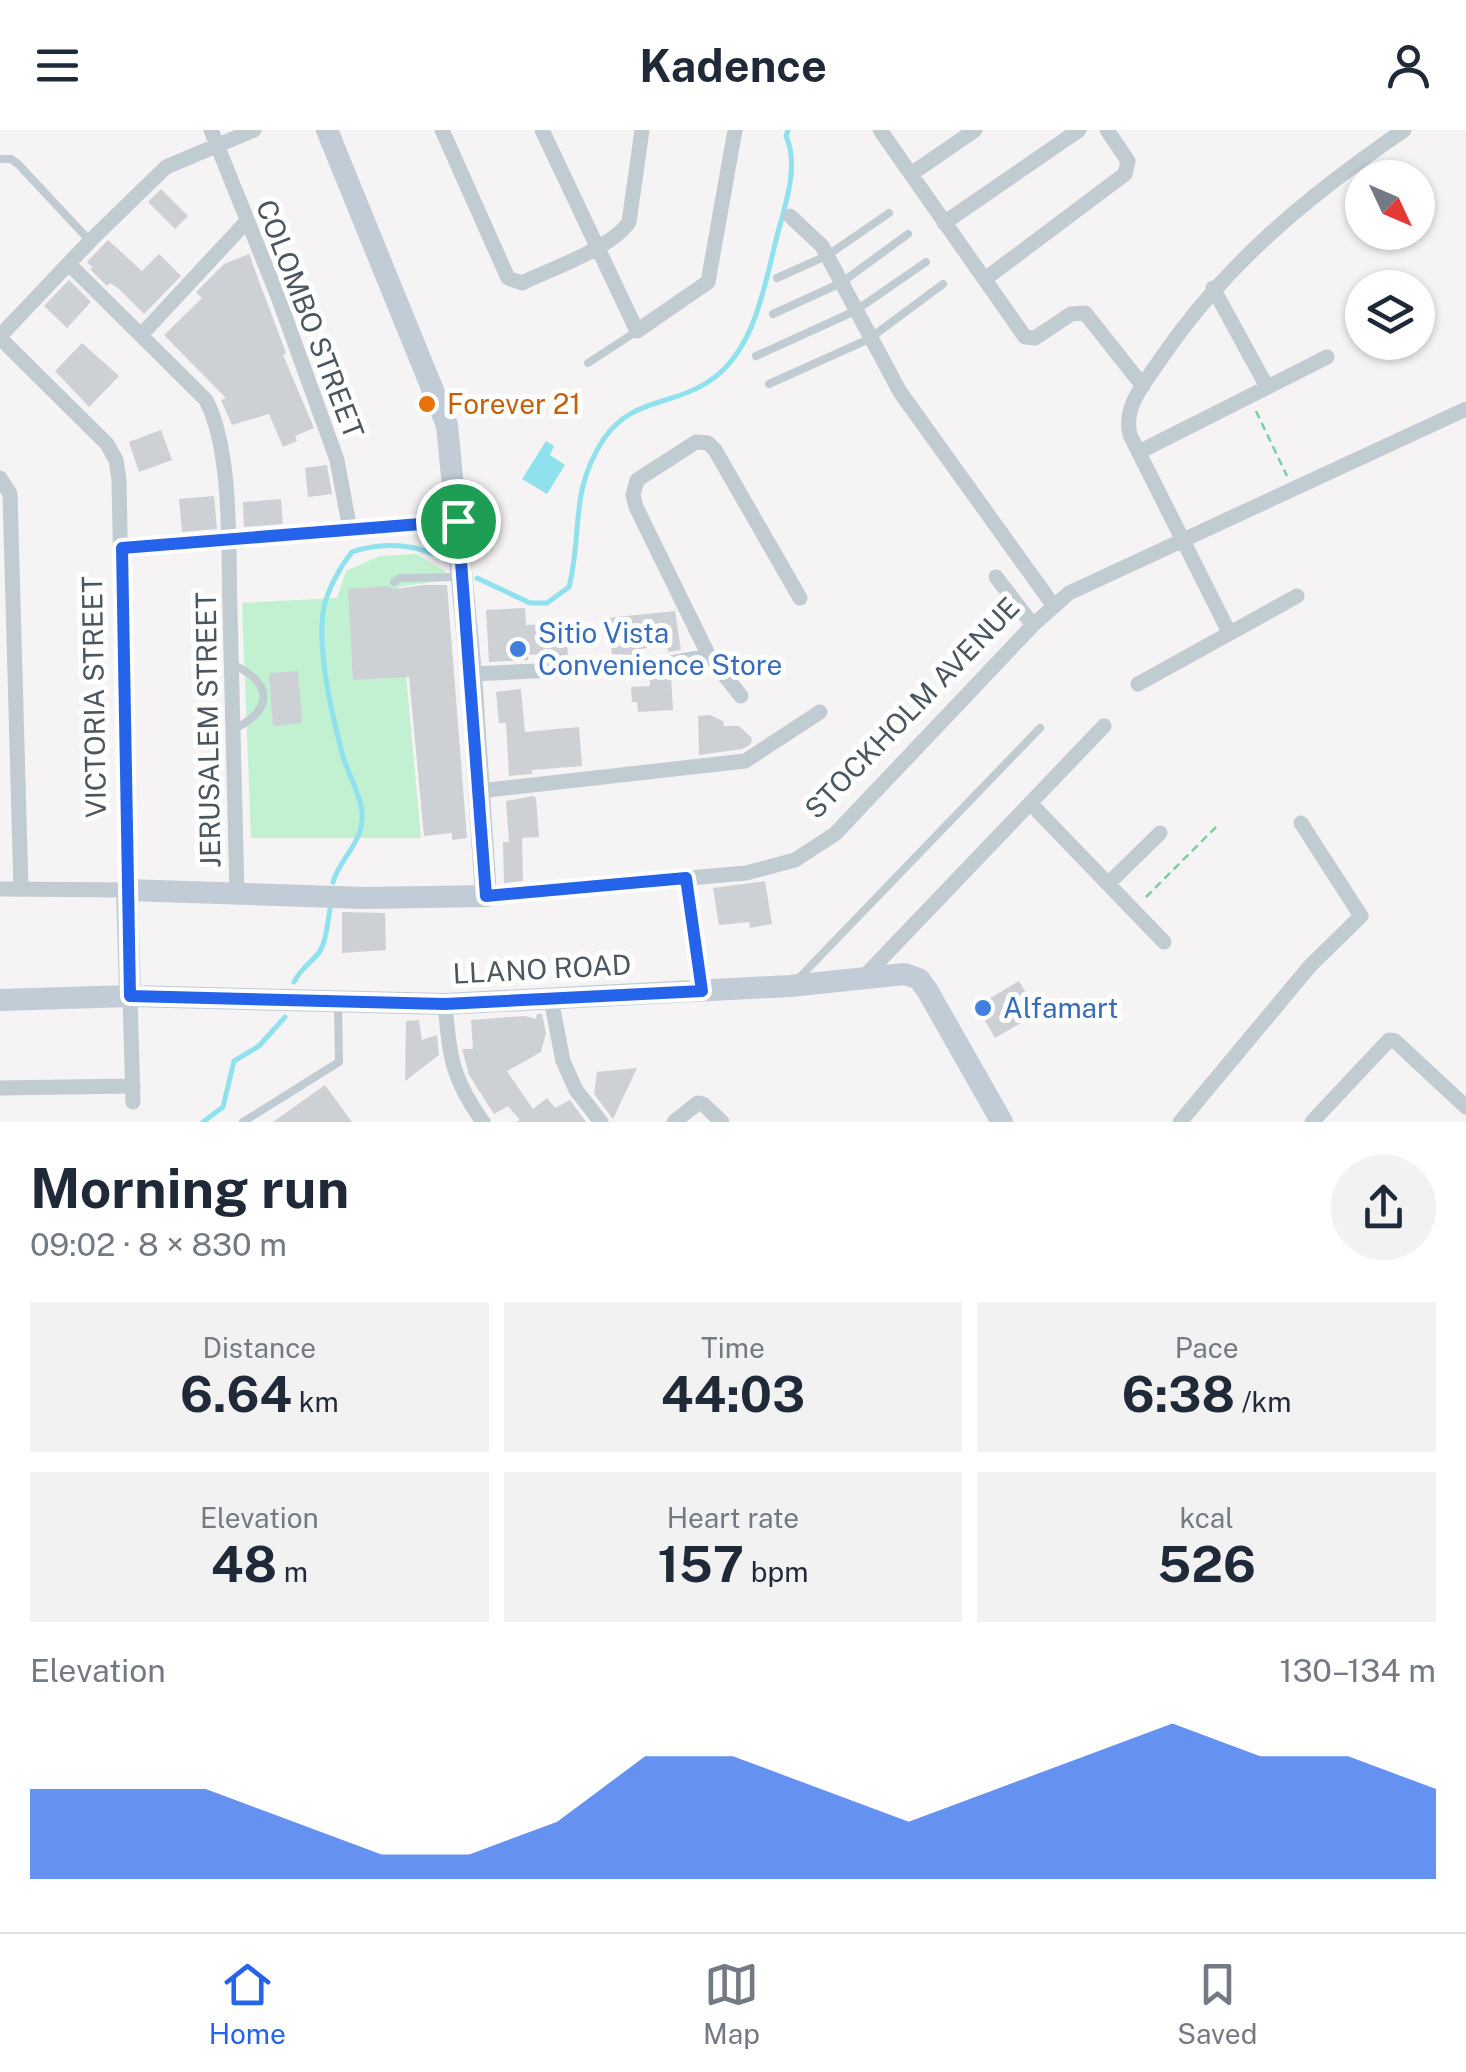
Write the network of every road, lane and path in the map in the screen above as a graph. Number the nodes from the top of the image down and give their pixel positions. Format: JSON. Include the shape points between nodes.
{"nodes":[{"id":1,"x":254,"y":130,"type":"edge"},
{"id":2,"x":326,"y":130,"type":"edge"},
{"id":3,"x":442,"y":130,"type":"edge"},
{"id":4,"x":542,"y":130,"type":"edge"},
{"id":5,"x":642,"y":130,"type":"edge"},
{"id":6,"x":735,"y":130,"type":"edge"},
{"id":7,"x":880,"y":130,"type":"edge"},
{"id":8,"x":974,"y":130,"type":"edge"},
{"id":9,"x":1079,"y":130,"type":"edge"},
{"id":10,"x":1107,"y":130,"type":"edge"},
{"id":11,"x":1404,"y":130,"type":"edge"},
{"id":12,"x":214,"y":137,"type":"edge"},
{"id":13,"x":0,"y":158,"type":"edge"},
{"id":14,"x":911,"y":174,"type":"junction"},
{"id":15,"x":890,"y":212,"type":"dead end"},
{"id":16,"x":790,"y":216,"type":"dead end"},
{"id":17,"x":246,"y":222,"type":"junction"},
{"id":18,"x":944,"y":224,"type":"junction"},
{"id":19,"x":908,"y":234,"type":"dead end"},
{"id":20,"x":90,"y":241,"type":"junction"},
{"id":21,"x":595,"y":248,"type":"junction"},
{"id":22,"x":828,"y":255,"type":"junction"},
{"id":23,"x":926,"y":262,"type":"dead end"},
{"id":24,"x":70,"y":264,"type":"junction"},
{"id":25,"x":776,"y":278,"type":"dead end"},
{"id":26,"x":984,"y":278,"type":"junction"},
{"id":27,"x":841,"y":283,"type":"junction"},
{"id":28,"x":943,"y":284,"type":"dead end"},
{"id":29,"x":1213,"y":288,"type":"junction"},
{"id":30,"x":855,"y":311,"type":"junction"},
{"id":31,"x":773,"y":314,"type":"dead end"},
{"id":32,"x":637,"y":331,"type":"junction"},
{"id":33,"x":142,"y":334,"type":"junction"},
{"id":34,"x":0,"y":337,"type":"edge"},
{"id":35,"x":869,"y":339,"type":"junction"},
{"id":36,"x":756,"y":356,"type":"dead end"},
{"id":37,"x":1328,"y":357,"type":"dead end"},
{"id":38,"x":588,"y":363,"type":"dead end"},
{"id":39,"x":769,"y":384,"type":"dead end"},
{"id":40,"x":1143,"y":386,"type":"junction"},
{"id":41,"x":1267,"y":387,"type":"junction"},
{"id":42,"x":1249,"y":396,"type":"junction"},
{"id":43,"x":1466,"y":408,"type":"edge"},
{"id":44,"x":1139,"y":452,"type":"junction"},
{"id":45,"x":0,"y":478,"type":"edge"},
{"id":46,"x":1293,"y":489,"type":"junction"},
{"id":47,"x":458,"y":521,"type":"junction"},
{"id":48,"x":350,"y":530,"type":"junction"},
{"id":49,"x":228,"y":540,"type":"junction"},
{"id":50,"x":1185,"y":540,"type":"junction"},
{"id":51,"x":122,"y":548,"type":"junction"},
{"id":52,"x":996,"y":576,"type":"dead end"},
{"id":53,"x":460,"y":577,"type":"junction"},
{"id":54,"x":394,"y":582,"type":"dead end"},
{"id":55,"x":1296,"y":596,"type":"dead end"},
{"id":56,"x":800,"y":598,"type":"dead end"},
{"id":57,"x":1054,"y":606,"type":"junction"},
{"id":58,"x":1034,"y":625,"type":"junction"},
{"id":59,"x":1229,"y":632,"type":"junction"},
{"id":60,"x":709,"y":656,"type":"junction"},
{"id":61,"x":231,"y":664,"type":"junction"},
{"id":62,"x":470,"y":674,"type":"junction"},
{"id":63,"x":1138,"y":684,"type":"dead end"},
{"id":64,"x":740,"y":696,"type":"dead end"},
{"id":65,"x":820,"y":712,"type":"dead end"},
{"id":66,"x":1104,"y":726,"type":"dead end"},
{"id":67,"x":1040,"y":728,"type":"dead end"},
{"id":68,"x":233,"y":730,"type":"junction"},
{"id":69,"x":479,"y":791,"type":"junction"},
{"id":70,"x":1030,"y":803,"type":"junction"},
{"id":71,"x":1300,"y":823,"type":"dead end"},
{"id":72,"x":1216,"y":827,"type":"dead end"},
{"id":73,"x":1160,"y":833,"type":"dead end"},
{"id":74,"x":686,"y":878,"type":"junction"},
{"id":75,"x":1109,"y":883,"type":"junction"},
{"id":76,"x":0,"y":889,"type":"edge"},
{"id":77,"x":21,"y":889,"type":"junction"},
{"id":78,"x":127,"y":890,"type":"junction"},
{"id":79,"x":237,"y":894,"type":"junction"},
{"id":80,"x":486,"y":896,"type":"junction"},
{"id":81,"x":1134,"y":910,"type":"junction"},
{"id":82,"x":1164,"y":942,"type":"dead end"},
{"id":83,"x":861,"y":980,"type":"junction"},
{"id":84,"x":790,"y":986,"type":"junction"},
{"id":85,"x":702,"y":991,"type":"junction"},
{"id":86,"x":130,"y":996,"type":"junction"},
{"id":87,"x":551,"y":999,"type":"junction"},
{"id":88,"x":0,"y":1000,"type":"edge"},
{"id":89,"x":338,"y":1002,"type":"junction"},
{"id":90,"x":445,"y":1004,"type":"junction"},
{"id":91,"x":0,"y":1088,"type":"edge"},
{"id":92,"x":1466,"y":1107,"type":"edge"},
{"id":93,"x":243,"y":1122,"type":"edge"},
{"id":94,"x":483,"y":1122,"type":"edge"},
{"id":95,"x":601,"y":1122,"type":"edge"},
{"id":96,"x":674,"y":1122,"type":"edge"},
{"id":97,"x":722,"y":1122,"type":"edge"},
{"id":98,"x":1002,"y":1122,"type":"edge"},
{"id":99,"x":1180,"y":1122,"type":"edge"},
{"id":100,"x":1312,"y":1122,"type":"edge"}],
"edges":[{"from":1,"to":12,"type":"street"},
{"from":2,"to":47,"type":"street","via":[[442,412]]},
{"from":3,"to":21,"type":"street","via":[[508,278],[522,283]]},
{"from":4,"to":21,"type":"street"},
{"from":5,"to":21,"type":"street","via":[[629,222]]},
{"from":6,"to":32,"type":"street","via":[[708,282]]},
{"from":7,"to":14,"type":"street"},
{"from":8,"to":14,"type":"street"},
{"from":9,"to":18,"type":"street"},
{"from":10,"to":26,"type":"street","via":[[1128,161],[1126,174]]},
{"from":11,"to":29,"type":"street","via":[[1298,206]]},
{"from":12,"to":17,"type":"street","name":"COLOMBO STREET"},
{"from":12,"to":20,"type":"street","via":[[166,167]]},
{"from":13,"to":20,"type":"lane","via":[[18,164]]},
{"from":14,"to":18,"type":"street"},
{"from":15,"to":22,"type":"lane"},
{"from":16,"to":22,"type":"street"},
{"from":17,"to":33,"type":"street"},
{"from":17,"to":48,"type":"street","name":"COLOMBO STREET","via":[[337,460]]},
{"from":18,"to":26,"type":"street"},
{"from":19,"to":27,"type":"lane"},
{"from":20,"to":24,"type":"street"},
{"from":21,"to":32,"type":"street"},
{"from":22,"to":25,"type":"lane"},
{"from":22,"to":27,"type":"street"},
{"from":23,"to":30,"type":"lane"},
{"from":24,"to":33,"type":"street","name":"JERUSALEM STREET"},
{"from":24,"to":34,"type":"street"},
{"from":26,"to":40,"type":"street","via":[[1025,337],[1035,338],[1071,314],[1085,314]]},
{"from":27,"to":30,"type":"street"},
{"from":27,"to":31,"type":"lane"},
{"from":28,"to":35,"type":"lane"},
{"from":29,"to":40,"type":"street"},
{"from":29,"to":41,"type":"street"},
{"from":30,"to":35,"type":"street"},
{"from":30,"to":36,"type":"lane"},
{"from":32,"to":38,"type":"lane"},
{"from":33,"to":49,"type":"street","name":"JERUSALEM STREET","via":[[216,418]]},
{"from":34,"to":51,"type":"street","name":"VICTORIA STREET","via":[[107,444],[119,480]]},
{"from":35,"to":39,"type":"lane"},
{"from":35,"to":57,"type":"street","via":[[919,421]]},
{"from":37,"to":41,"type":"street"},
{"from":40,"to":44,"type":"street","via":[[1126,418]]},
{"from":41,"to":42,"type":"street"},
{"from":42,"to":44,"type":"street"},
{"from":42,"to":46,"type":"path"},
{"from":43,"to":46,"type":"street","name":"STOCKHOLM AVENUE"},
{"from":44,"to":50,"type":"street"},
{"from":45,"to":77,"type":"street","via":[[10,494]]},
{"from":46,"to":50,"type":"street","name":"STOCKHOLM AVENUE"},
{"from":47,"to":48,"type":"street"},
{"from":47,"to":53,"type":"street"},
{"from":48,"to":49,"type":"street"},
{"from":49,"to":51,"type":"street"},
{"from":49,"to":61,"type":"street","name":"JERUSALEM STREET"},
{"from":50,"to":57,"type":"street","name":"STOCKHOLM AVENUE","via":[[1089,582]]},
{"from":50,"to":59,"type":"street"},
{"from":51,"to":78,"type":"street","name":"VICTORIA STREET"},
{"from":52,"to":58,"type":"street"},
{"from":53,"to":54,"type":"lane"},
{"from":53,"to":62,"type":"street"},
{"from":55,"to":59,"type":"street"},
{"from":56,"to":60,"type":"street","via":[[708,443],[696,442],[636,480],[636,507]]},
{"from":57,"to":58,"type":"street","name":"STOCKHOLM AVENUE"},
{"from":58,"to":74,"type":"street","name":"STOCKHOLM AVENUE","via":[[816,849],[774,867]]},
{"from":59,"to":63,"type":"street"},
{"from":60,"to":62,"type":"street","via":[[660,665]]},
{"from":60,"to":64,"type":"street"},
{"from":61,"to":68,"type":"street","name":"JERUSALEM STREET"},
{"from":61,"to":68,"type":"lane","via":[[255,675],[264,690],[254,719]]},
{"from":62,"to":69,"type":"street"},
{"from":65,"to":69,"type":"street","via":[[745,761]]},
{"from":66,"to":70,"type":"street"},
{"from":67,"to":84,"type":"lane"},
{"from":68,"to":79,"type":"street","name":"JERUSALEM STREET"},
{"from":69,"to":80,"type":"street"},
{"from":70,"to":75,"type":"street"},
{"from":70,"to":83,"type":"street"},
{"from":71,"to":99,"type":"street","via":[[1361,916],[1310,966]]},
{"from":72,"to":81,"type":"path"},
{"from":73,"to":75,"type":"street"},
{"from":74,"to":80,"type":"street","name":"STOCKHOLM AVENUE"},
{"from":74,"to":85,"type":"path"},
{"from":75,"to":81,"type":"street"},
{"from":76,"to":77,"type":"street","name":"STOCKHOLM AVENUE"},
{"from":77,"to":78,"type":"street","name":"STOCKHOLM AVENUE"},
{"from":78,"to":79,"type":"street","name":"STOCKHOLM AVENUE"},
{"from":78,"to":86,"type":"street","name":"VICTORIA STREET"},
{"from":79,"to":80,"type":"street","name":"STOCKHOLM AVENUE"},
{"from":81,"to":82,"type":"street"},
{"from":83,"to":84,"type":"street","name":"LLANO ROAD"},
{"from":83,"to":98,"type":"street","name":"LLANO ROAD","via":[[906,974],[919,980]]},
{"from":84,"to":85,"type":"street","name":"LLANO ROAD"},
{"from":85,"to":87,"type":"street","name":"LLANO ROAD"},
{"from":86,"to":88,"type":"street","name":"LLANO ROAD"},
{"from":86,"to":89,"type":"street","name":"LLANO ROAD"},
{"from":86,"to":91,"type":"street","name":"VICTORIA STREET","via":[[133,1094]]},
{"from":87,"to":90,"type":"street","name":"LLANO ROAD"},
{"from":87,"to":95,"type":"street","via":[[563,1061]]},
{"from":89,"to":90,"type":"street","name":"LLANO ROAD"},
{"from":89,"to":93,"type":"lane","via":[[339,1062]]},
{"from":90,"to":94,"type":"street","via":[[456,1079]]},
{"from":92,"to":100,"type":"street","via":[[1389,1040]]},
{"from":96,"to":97,"type":"street","via":[[703,1104]]}]}
